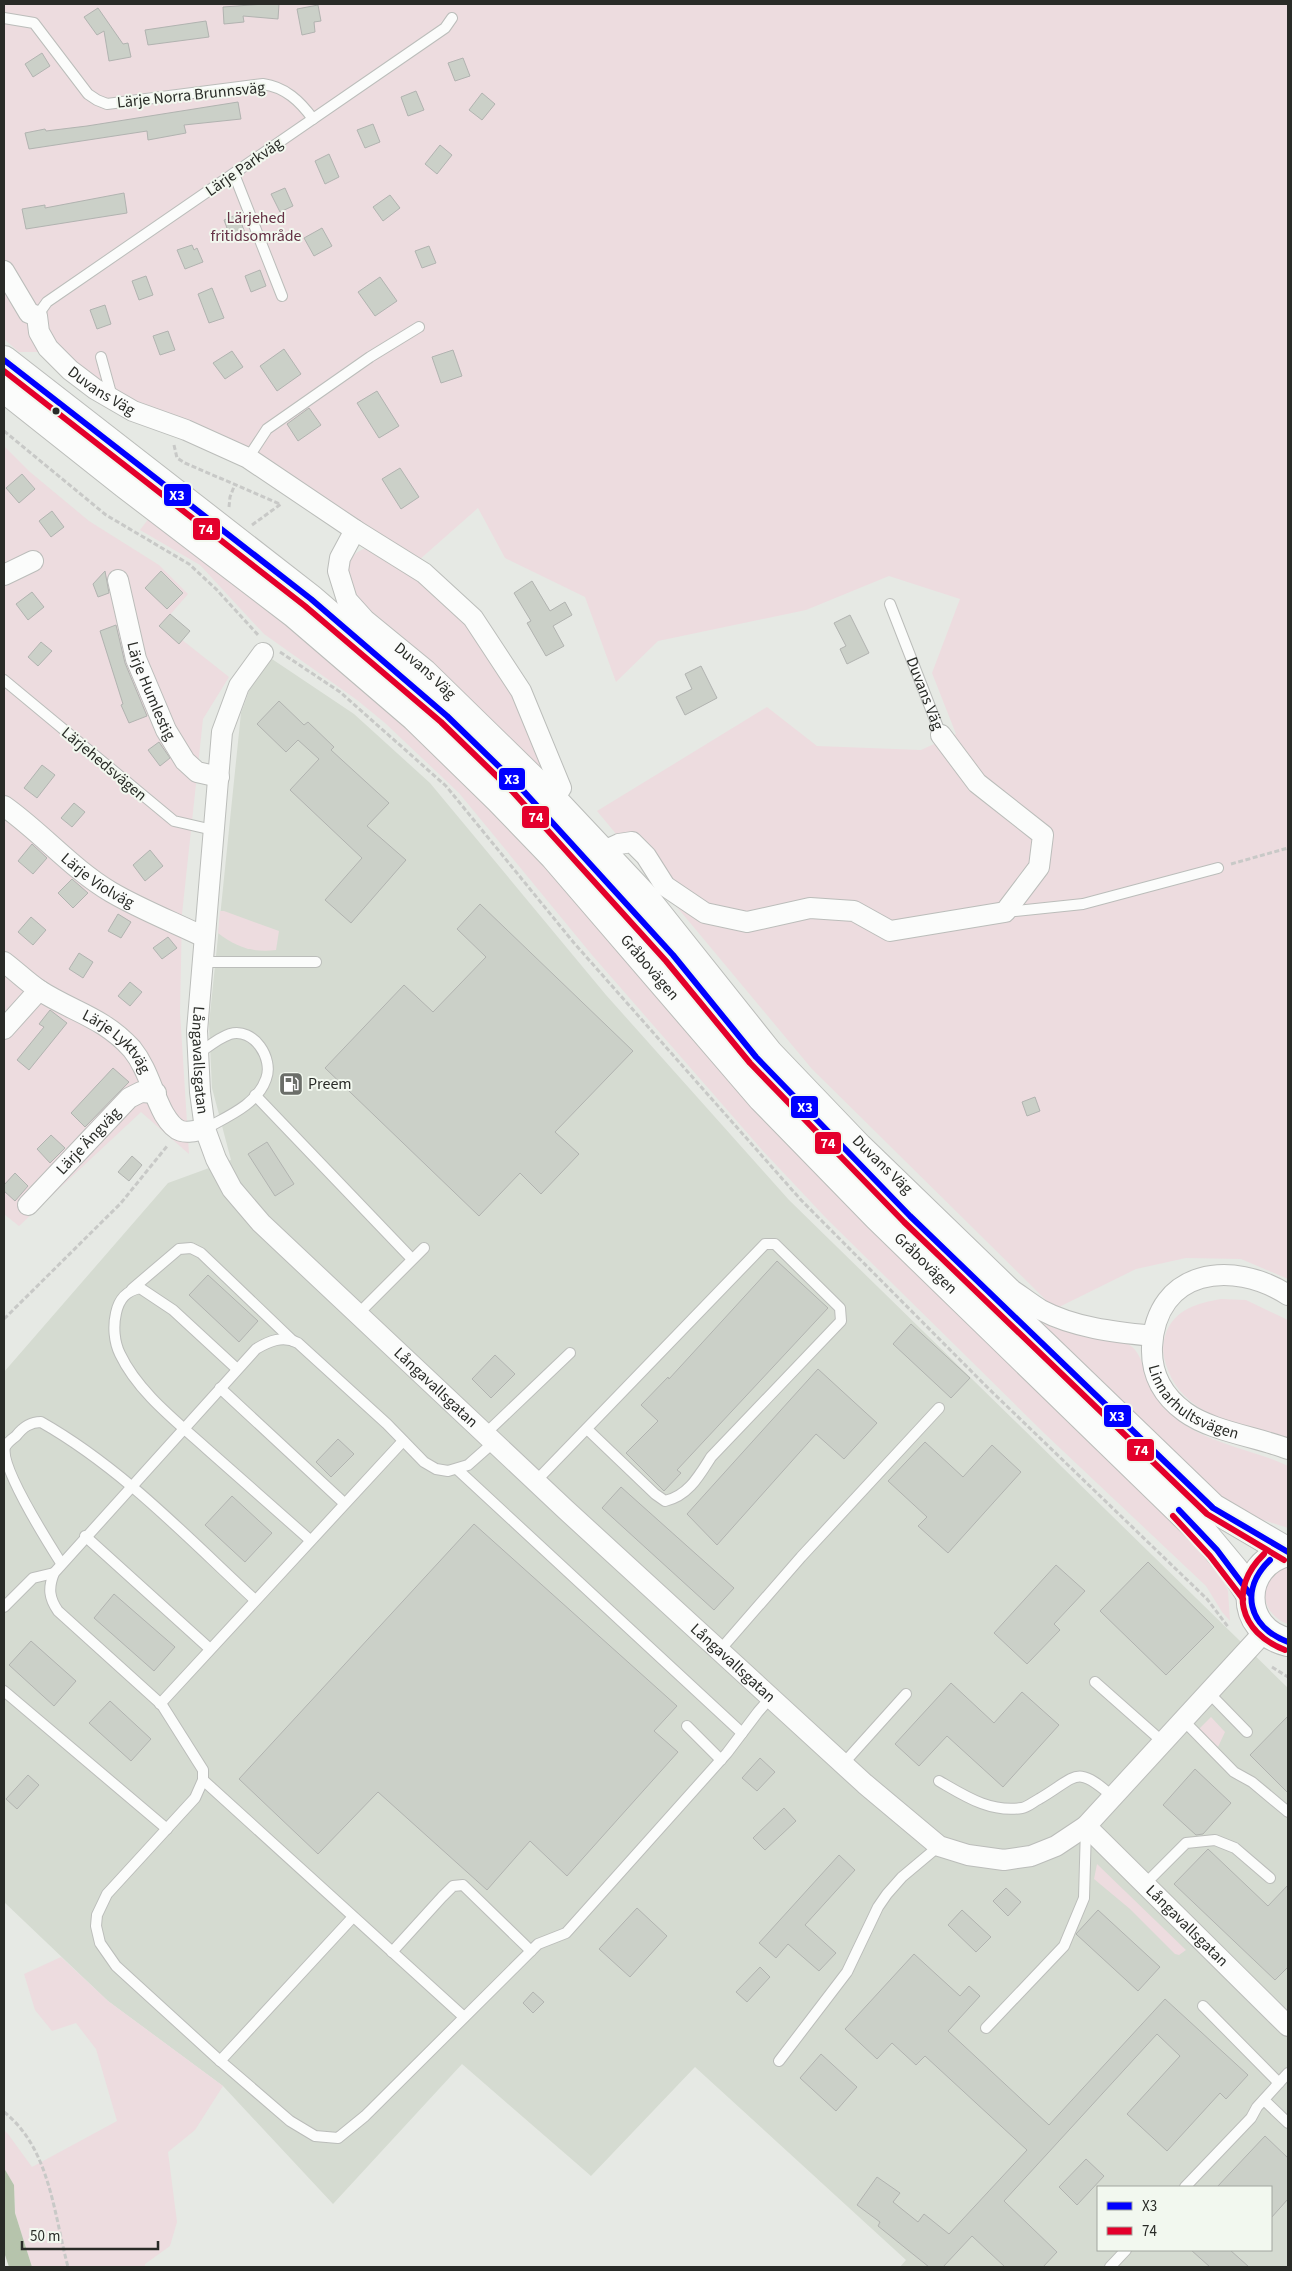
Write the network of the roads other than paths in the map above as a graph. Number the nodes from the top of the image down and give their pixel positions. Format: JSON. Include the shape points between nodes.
{"nodes":[{"id":1,"x":4,"y":18,"type":"edge"},
{"id":2,"x":452,"y":18,"type":"dead end"},
{"id":3,"x":313,"y":119,"type":"junction"},
{"id":4,"x":234,"y":174,"type":"junction"},
{"id":5,"x":4,"y":271,"type":"edge"},
{"id":6,"x":282,"y":296,"type":"dead end"},
{"id":7,"x":37,"y":316,"type":"junction"},
{"id":8,"x":418,"y":327,"type":"dead end"},
{"id":9,"x":101,"y":357,"type":"dead end"},
{"id":10,"x":4,"y":360,"type":"edge"},
{"id":11,"x":4,"y":388,"type":"edge"},
{"id":12,"x":113,"y":400,"type":"junction"},
{"id":13,"x":248,"y":458,"type":"junction"},
{"id":14,"x":355,"y":530,"type":"junction"},
{"id":15,"x":33,"y":561,"type":"dead end"},
{"id":16,"x":4,"y":574,"type":"edge"},
{"id":17,"x":118,"y":580,"type":"dead end"},
{"id":18,"x":890,"y":604,"type":"dead end"},
{"id":19,"x":266,"y":646,"type":"road end"},
{"id":20,"x":4,"y":680,"type":"edge"},
{"id":21,"x":941,"y":736,"type":"joint"},
{"id":22,"x":219,"y":777,"type":"junction"},
{"id":23,"x":555,"y":796,"type":"junction"},
{"id":24,"x":4,"y":806,"type":"edge"},
{"id":25,"x":213,"y":830,"type":"junction"},
{"id":26,"x":606,"y":850,"type":"junction"},
{"id":27,"x":1218,"y":868,"type":"road end"},
{"id":28,"x":1005,"y":912,"type":"junction"},
{"id":29,"x":204,"y":937,"type":"junction"},
{"id":30,"x":4,"y":962,"type":"edge"},
{"id":31,"x":202,"y":962,"type":"junction"},
{"id":32,"x":316,"y":962,"type":"dead end"},
{"id":33,"x":39,"y":990,"type":"junction"},
{"id":34,"x":4,"y":1029,"type":"edge"},
{"id":35,"x":198,"y":1054,"type":"junction"},
{"id":36,"x":156,"y":1093,"type":"junction"},
{"id":37,"x":255,"y":1094,"type":"junction"},
{"id":38,"x":205,"y":1129,"type":"junction"},
{"id":39,"x":28,"y":1205,"type":"dead end"},
{"id":40,"x":424,"y":1248,"type":"dead end"},
{"id":41,"x":412,"y":1259,"type":"junction"},
{"id":42,"x":131,"y":1290,"type":"junction"},
{"id":43,"x":1288,"y":1295,"type":"edge"},
{"id":44,"x":358,"y":1314,"type":"junction"},
{"id":45,"x":1153,"y":1336,"type":"junction"},
{"id":46,"x":293,"y":1341,"type":"junction"},
{"id":47,"x":570,"y":1353,"type":"dead end"},
{"id":48,"x":237,"y":1369,"type":"junction"},
{"id":49,"x":220,"y":1388,"type":"junction"},
{"id":50,"x":940,"y":1408,"type":"dead end"},
{"id":51,"x":183,"y":1428,"type":"junction"},
{"id":52,"x":587,"y":1429,"type":"junction"},
{"id":53,"x":490,"y":1438,"type":"junction"},
{"id":54,"x":403,"y":1441,"type":"junction"},
{"id":55,"x":1288,"y":1449,"type":"edge"},
{"id":56,"x":458,"y":1470,"type":"junction"},
{"id":57,"x":536,"y":1481,"type":"junction"},
{"id":58,"x":131,"y":1485,"type":"junction"},
{"id":59,"x":344,"y":1503,"type":"junction"},
{"id":60,"x":85,"y":1536,"type":"junction"},
{"id":61,"x":310,"y":1540,"type":"junction"},
{"id":62,"x":1288,"y":1552,"type":"edge"},
{"id":63,"x":62,"y":1564,"type":"junction"},
{"id":64,"x":54,"y":1573,"type":"junction"},
{"id":65,"x":1250,"y":1594,"type":"junction"},
{"id":66,"x":255,"y":1600,"type":"junction"},
{"id":67,"x":4,"y":1607,"type":"edge"},
{"id":68,"x":1277,"y":1636,"type":"edge"},
{"id":69,"x":210,"y":1649,"type":"junction"},
{"id":70,"x":720,"y":1650,"type":"junction"},
{"id":71,"x":1095,"y":1682,"type":"dead end"},
{"id":72,"x":4,"y":1691,"type":"edge"},
{"id":73,"x":906,"y":1694,"type":"dead end"},
{"id":74,"x":1209,"y":1694,"type":"junction"},
{"id":75,"x":771,"y":1697,"type":"junction"},
{"id":76,"x":160,"y":1704,"type":"junction"},
{"id":77,"x":1184,"y":1721,"type":"junction"},
{"id":78,"x":687,"y":1726,"type":"dead end"},
{"id":79,"x":1247,"y":1732,"type":"dead end"},
{"id":80,"x":742,"y":1733,"type":"junction"},
{"id":81,"x":1164,"y":1743,"type":"junction"},
{"id":82,"x":721,"y":1760,"type":"junction"},
{"id":83,"x":843,"y":1764,"type":"junction"},
{"id":84,"x":203,"y":1780,"type":"junction"},
{"id":85,"x":939,"y":1781,"type":"dead end"},
{"id":86,"x":1113,"y":1797,"type":"junction"},
{"id":87,"x":1288,"y":1812,"type":"edge"},
{"id":88,"x":1086,"y":1826,"type":"junction"},
{"id":89,"x":167,"y":1829,"type":"junction"},
{"id":90,"x":939,"y":1846,"type":"junction"},
{"id":91,"x":1270,"y":1878,"type":"dead end"},
{"id":92,"x":1145,"y":1884,"type":"junction"},
{"id":93,"x":353,"y":1917,"type":"junction"},
{"id":94,"x":530,"y":1951,"type":"junction"},
{"id":95,"x":392,"y":1952,"type":"junction"},
{"id":96,"x":1203,"y":2006,"type":"dead end"},
{"id":97,"x":464,"y":2017,"type":"junction"},
{"id":98,"x":1288,"y":2026,"type":"edge"},
{"id":99,"x":986,"y":2028,"type":"dead end"},
{"id":100,"x":220,"y":2061,"type":"junction"},
{"id":101,"x":780,"y":2061,"type":"dead end"},
{"id":102,"x":1288,"y":2073,"type":"edge"},
{"id":103,"x":1279,"y":2083,"type":"junction"},
{"id":104,"x":1264,"y":2100,"type":"junction"},
{"id":105,"x":1288,"y":2123,"type":"edge"},
{"id":106,"x":1187,"y":2186,"type":"edge"},
{"id":107,"x":1125,"y":2251,"type":"edge"},
{"id":108,"x":1110,"y":2267,"type":"edge"}],
"edges":[{"from":1,"to":3,"type":"lane","name":"Lärje Norra Brunnsväg","via":[[34,23],[88,94],[107,104],[263,84],[289,94]]},
{"from":2,"to":3,"type":"lane","name":"Lärje Parkväg","via":[[445,28]]},
{"from":3,"to":4,"type":"lane","name":"Lärje Parkväg"},
{"from":4,"to":6,"type":"lane"},
{"from":4,"to":7,"type":"lane","name":"Lärje Parkväg","via":[[47,302]]},
{"from":5,"to":7,"type":"street","via":[[28,313]]},
{"from":7,"to":12,"type":"street","name":"Duvans Väg","via":[[39,332],[48,348],[70,370]]},
{"from":8,"to":13,"type":"lane","via":[[267,429]]},
{"from":9,"to":12,"type":"lane"},
{"from":10,"to":62,"type":"main road","name":"Gråbovägen","via":[[311,599],[447,716],[518,785],[674,955],[756,1057],[910,1216],[1213,1508]]},
{"from":11,"to":65,"type":"main road","name":"Gråbovägen","via":[[295,614],[422,724],[554,856],[762,1098],[878,1217],[1205,1535]]},
{"from":12,"to":13,"type":"street","name":"Duvans Väg"},
{"from":13,"to":14,"type":"street","name":"Duvans Väg"},
{"from":14,"to":23,"type":"street","name":"Duvans Väg","via":[[424,573],[473,618],[521,691],[561,788]]},
{"from":14,"to":23,"type":"street","name":"Duvans Väg","via":[[340,558],[338,571],[347,600],[365,620],[426,670]]},
{"from":15,"to":16,"type":"street"},
{"from":17,"to":22,"type":"street","name":"Lärje Humlestig","via":[[136,659],[166,730],[185,761],[197,772]]},
{"from":18,"to":21,"type":"lane","name":"Duvans Väg"},
{"from":19,"to":22,"type":"street","name":"Långavallsgatan","via":[[239,686],[222,732]]},
{"from":20,"to":25,"type":"lane","name":"Lärjehedsvägen","via":[[174,821]]},
{"from":21,"to":28,"type":"street","name":"Duvans Väg","via":[[977,783],[1043,835],[1039,867]]},
{"from":22,"to":25,"type":"street","name":"Långavallsgatan"},
{"from":23,"to":26,"type":"street","name":"Duvans Väg"},
{"from":24,"to":29,"type":"street","name":"Lärje Violväg","via":[[111,892]]},
{"from":25,"to":29,"type":"street","name":"Långavallsgatan"},
{"from":26,"to":28,"type":"street","via":[[632,842],[646,856],[665,886],[705,913],[747,922],[810,908],[854,911],[890,931]]},
{"from":26,"to":45,"type":"street","name":"Duvans Väg","via":[[647,894],[772,1051],[861,1144],[1012,1290],[1040,1309],[1073,1322]]},
{"from":27,"to":28,"type":"lane","via":[[1083,904]]},
{"from":29,"to":31,"type":"street","name":"Långavallsgatan"},
{"from":30,"to":33,"type":"street","name":"Lärje Lyktväg"},
{"from":31,"to":32,"type":"lane"},
{"from":31,"to":35,"type":"street","name":"Långavallsgatan","via":[[196,1031]]},
{"from":33,"to":34,"type":"street"},
{"from":33,"to":36,"type":"street","name":"Lärje Lyktväg","via":[[108,1026],[132,1050],[149,1075]]},
{"from":35,"to":37,"type":"lane","via":[[232,1034],[244,1035],[257,1042],[268,1068],[266,1080]]},
{"from":35,"to":38,"type":"street","name":"Långavallsgatan"},
{"from":36,"to":38,"type":"street","name":"Lärje Lyktväg","via":[[171,1126],[189,1132]]},
{"from":36,"to":39,"type":"street","name":"Lärje Ängväg","via":[[140,1092],[129,1098]]},
{"from":37,"to":38,"type":"lane","via":[[240,1109]]},
{"from":37,"to":41,"type":"lane"},
{"from":38,"to":44,"type":"street","name":"Långavallsgatan","via":[[232,1189],[262,1223]]},
{"from":40,"to":41,"type":"lane"},
{"from":41,"to":44,"type":"lane"},
{"from":42,"to":46,"type":"lane","via":[[179,1250],[191,1248]]},
{"from":42,"to":48,"type":"lane","via":[[140,1288],[173,1310]]},
{"from":42,"to":51,"type":"lane","via":[[118,1303],[115,1316],[115,1340],[119,1353],[140,1386]]},
{"from":43,"to":45,"type":"street","name":"Linnarhultsvägen","via":[[1258,1280],[1235,1274],[1194,1281],[1181,1287],[1166,1302]]},
{"from":44,"to":53,"type":"street","name":"Långavallsgatan"},
{"from":45,"to":55,"type":"street","name":"Linnarhultsvägen","via":[[1155,1376],[1169,1398],[1184,1412],[1202,1422]]},
{"from":46,"to":48,"type":"lane","via":[[267,1342]]},
{"from":46,"to":54,"type":"lane"},
{"from":47,"to":53,"type":"lane"},
{"from":48,"to":49,"type":"lane"},
{"from":49,"to":51,"type":"lane"},
{"from":49,"to":59,"type":"lane"},
{"from":50,"to":70,"type":"lane","via":[[801,1557]]},
{"from":51,"to":58,"type":"lane"},
{"from":51,"to":61,"type":"lane"},
{"from":52,"to":52,"type":"lane","via":[[765,1244],[775,1244],[840,1308],[841,1321],[710,1457],[699,1476],[676,1498],[665,1501],[655,1494]]},
{"from":52,"to":57,"type":"lane"},
{"from":53,"to":56,"type":"lane","via":[[468,1465]]},
{"from":53,"to":57,"type":"street","name":"Långavallsgatan"},
{"from":54,"to":56,"type":"lane","via":[[436,1469]]},
{"from":54,"to":59,"type":"lane"},
{"from":56,"to":80,"type":"lane"},
{"from":57,"to":70,"type":"street","name":"Långavallsgatan"},
{"from":58,"to":60,"type":"lane"},
{"from":58,"to":63,"type":"lane","via":[[98,1457],[41,1422],[29,1424],[10,1442],[5,1448],[7,1470]]},
{"from":58,"to":66,"type":"lane"},
{"from":59,"to":61,"type":"lane"},
{"from":60,"to":63,"type":"lane"},
{"from":60,"to":69,"type":"lane"},
{"from":61,"to":66,"type":"lane"},
{"from":62,"to":65,"type":"main road","name":"Gråbovägen","via":[[1272,1558],[1259,1570]]},
{"from":63,"to":64,"type":"lane"},
{"from":64,"to":67,"type":"lane","via":[[33,1578]]},
{"from":64,"to":76,"type":"lane","via":[[49,1588],[58,1611]]},
{"from":65,"to":68,"type":"main road","name":"Gråbovägen","via":[[1254,1614]]},
{"from":66,"to":69,"type":"lane"},
{"from":68,"to":74,"type":"street","name":"Långavallsgatan"},
{"from":69,"to":76,"type":"lane"},
{"from":70,"to":75,"type":"street","name":"Långavallsgatan"},
{"from":71,"to":81,"type":"lane"},
{"from":72,"to":89,"type":"lane"},
{"from":73,"to":83,"type":"lane"},
{"from":74,"to":77,"type":"street","name":"Långavallsgatan"},
{"from":74,"to":79,"type":"lane"},
{"from":75,"to":80,"type":"lane"},
{"from":75,"to":83,"type":"street","name":"Långavallsgatan"},
{"from":76,"to":84,"type":"lane","via":[[203,1770]]},
{"from":77,"to":81,"type":"street","name":"Långavallsgatan"},
{"from":77,"to":87,"type":"lane","via":[[1234,1772],[1252,1782]]},
{"from":78,"to":82,"type":"lane"},
{"from":80,"to":82,"type":"lane"},
{"from":81,"to":86,"type":"street","name":"Långavallsgatan"},
{"from":82,"to":94,"type":"lane","via":[[566,1933],[538,1944]]},
{"from":83,"to":90,"type":"street","name":"Långavallsgatan"},
{"from":84,"to":89,"type":"lane","via":[[196,1798]]},
{"from":84,"to":93,"type":"lane"},
{"from":85,"to":86,"type":"lane","via":[[983,1804],[1001,1809],[1024,1808],[1069,1778],[1081,1775],[1095,1780]]},
{"from":86,"to":88,"type":"street","name":"Långavallsgatan"},
{"from":88,"to":90,"type":"street","name":"Långavallsgatan","via":[[1056,1846],[1031,1856],[1004,1860],[968,1855]]},
{"from":88,"to":92,"type":"street","name":"Långavallsgatan"},
{"from":88,"to":99,"type":"lane","via":[[1084,1898],[1064,1946]]},
{"from":89,"to":100,"type":"lane","via":[[107,1894],[97,1915],[97,1933],[100,1944],[116,1966]]},
{"from":90,"to":101,"type":"lane","via":[[887,1894],[847,1972]]},
{"from":91,"to":92,"type":"lane","via":[[1235,1848],[1215,1840],[1186,1843]]},
{"from":92,"to":98,"type":"street","name":"Långavallsgatan"},
{"from":93,"to":95,"type":"lane"},
{"from":93,"to":100,"type":"lane"},
{"from":94,"to":95,"type":"lane","via":[[463,1885],[453,1886],[447,1891]]},
{"from":94,"to":97,"type":"lane"},
{"from":95,"to":97,"type":"lane"},
{"from":96,"to":103,"type":"lane"},
{"from":97,"to":100,"type":"lane","via":[[365,2116],[338,2138],[315,2136],[290,2121]]},
{"from":102,"to":103,"type":"lane"},
{"from":103,"to":104,"type":"lane"},
{"from":104,"to":105,"type":"lane"},
{"from":104,"to":106,"type":"lane"},
{"from":107,"to":108,"type":"lane"}]}
